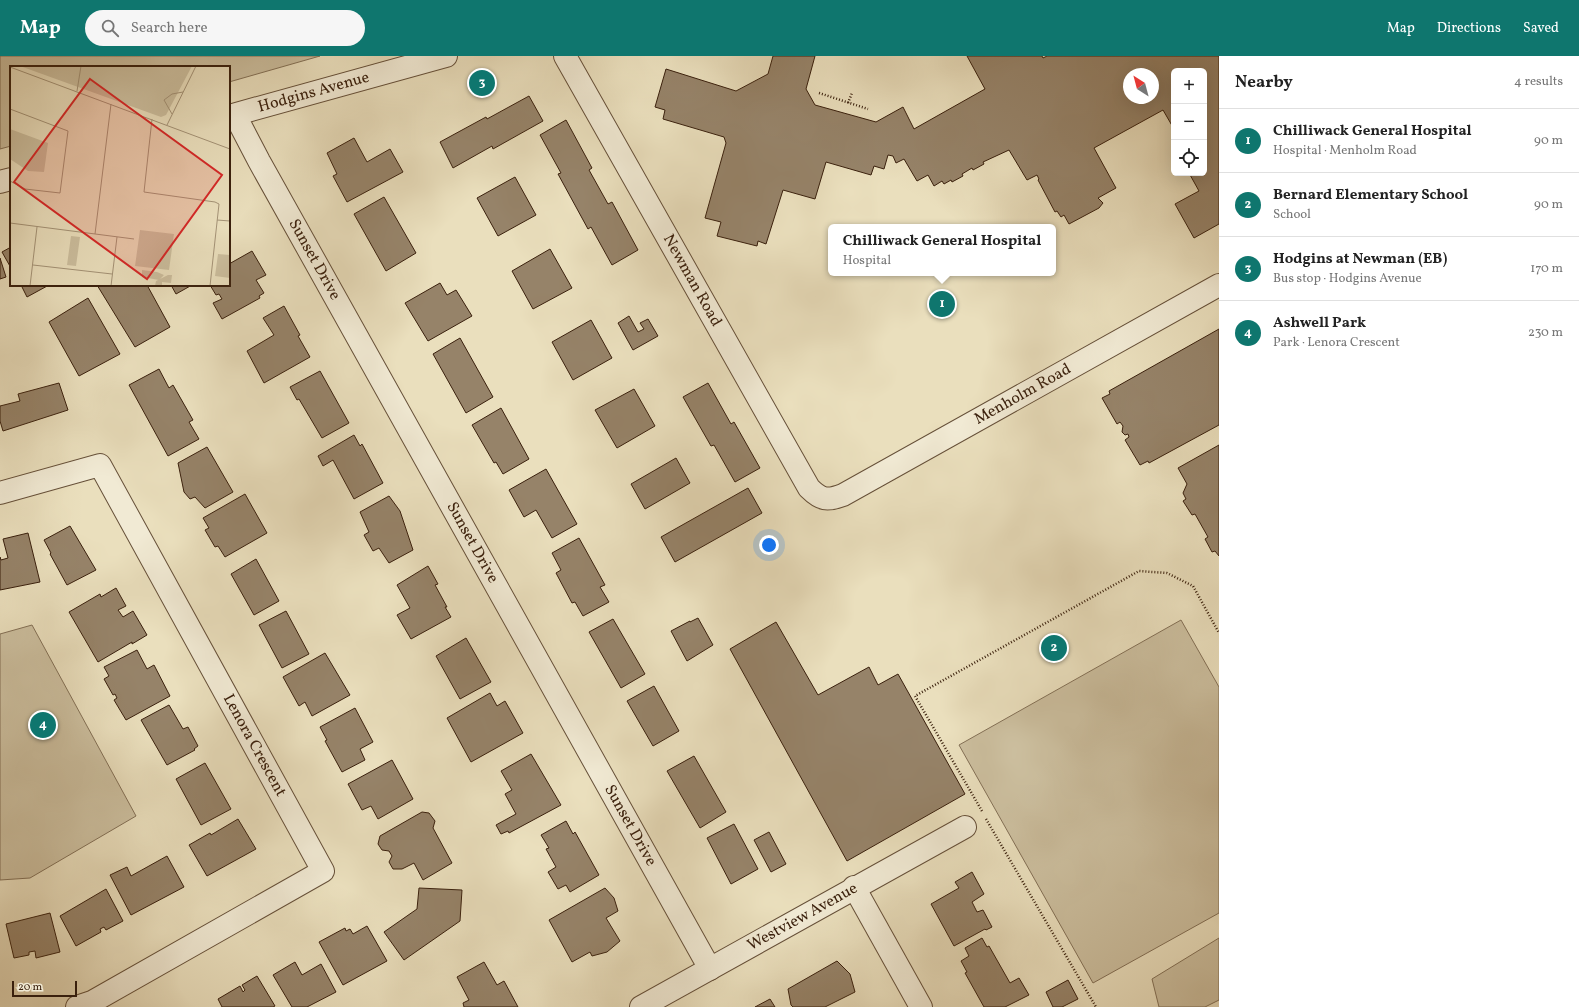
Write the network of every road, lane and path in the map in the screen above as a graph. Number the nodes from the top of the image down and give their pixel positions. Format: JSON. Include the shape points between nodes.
{"nodes":[{"id":1,"x":446,"y":56,"type":"edge"},
{"id":2,"x":565,"y":56,"type":"edge"},
{"id":3,"x":819,"y":93,"type":"dead end"},
{"id":4,"x":852,"y":93,"type":"dead end"},
{"id":5,"x":848,"y":103,"type":"junction"},
{"id":6,"x":868,"y":109,"type":"dead end"},
{"id":7,"x":232,"y":116,"type":"edge"},
{"id":8,"x":10,"y":179,"type":"edge"},
{"id":9,"x":0,"y":182,"type":"edge"},
{"id":10,"x":1219,"y":285,"type":"edge"},
{"id":11,"x":0,"y":492,"type":"edge"},
{"id":12,"x":825,"y":499,"type":"joint"},
{"id":13,"x":1219,"y":633,"type":"edge"},
{"id":14,"x":965,"y":827,"type":"dead end"},
{"id":15,"x":854,"y":887,"type":"junction"},
{"id":16,"x":710,"y":969,"type":"junction"},
{"id":17,"x":77,"y":1007,"type":"edge"},
{"id":18,"x":641,"y":1007,"type":"edge"},
{"id":19,"x":921,"y":1007,"type":"edge"},
{"id":20,"x":1096,"y":1007,"type":"edge"}],
"edges":[{"from":1,"to":7,"type":"street","name":"Hodgins Avenue"},
{"from":2,"to":12,"type":"street","name":"Newman Road","via":[[809,488],[817,496]]},
{"from":3,"to":5,"type":"path"},
{"from":4,"to":5,"type":"path"},
{"from":5,"to":6,"type":"path"},
{"from":7,"to":16,"type":"street","name":"Sunset Drive"},
{"from":8,"to":9,"type":"street"},
{"from":10,"to":12,"type":"street","name":"Menholm Road","via":[[843,495]]},
{"from":11,"to":17,"type":"street","name":"Lenora Crescent","via":[[100,465],[323,871],[92,1002]]},
{"from":13,"to":20,"type":"path","via":[[1193,586],[1167,573],[1139,571],[915,696]]},
{"from":14,"to":15,"type":"street","name":"Westview Avenue"},
{"from":15,"to":16,"type":"street","name":"Westview Avenue"},
{"from":15,"to":19,"type":"street"},
{"from":16,"to":18,"type":"street","name":"Westview Avenue"}]}
